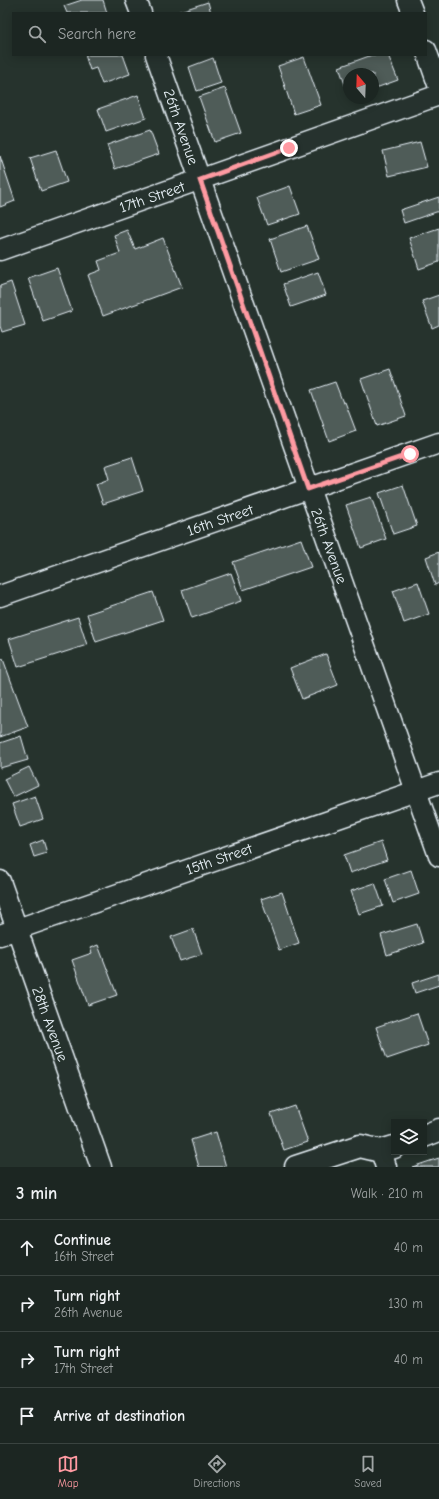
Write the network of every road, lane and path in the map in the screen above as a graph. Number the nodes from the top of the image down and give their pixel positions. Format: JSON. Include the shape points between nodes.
{"nodes":[{"id":1,"x":136,"y":0,"type":"edge"},
{"id":2,"x":408,"y":0,"type":"edge"},
{"id":3,"x":141,"y":12,"type":"edge"},
{"id":4,"x":413,"y":12,"type":"edge"},
{"id":5,"x":427,"y":53,"type":"edge"},
{"id":6,"x":156,"y":56,"type":"edge"},
{"id":7,"x":439,"y":87,"type":"edge"},
{"id":8,"x":439,"y":96,"type":"edge"},
{"id":9,"x":200,"y":180,"type":"junction"},
{"id":10,"x":0,"y":250,"type":"edge"},
{"id":11,"x":439,"y":443,"type":"edge"},
{"id":12,"x":308,"y":489,"type":"junction"},
{"id":13,"x":0,"y":596,"type":"edge"},
{"id":14,"x":439,"y":783,"type":"edge"},
{"id":15,"x":415,"y":791,"type":"junction"},
{"id":16,"x":439,"y":856,"type":"edge"},
{"id":17,"x":0,"y":881,"type":"edge"},
{"id":18,"x":8,"y":932,"type":"edge"},
{"id":19,"x":439,"y":1130,"type":"edge"},
{"id":20,"x":427,"y":1135,"type":"edge"},
{"id":21,"x":387,"y":1155,"type":"edge"},
{"id":22,"x":101,"y":1167,"type":"edge"},
{"id":23,"x":296,"y":1167,"type":"edge"}],
"edges":[{"from":1,"to":3,"type":"street"},
{"from":2,"to":4,"type":"street"},
{"from":5,"to":7,"type":"street"},
{"from":6,"to":9,"type":"street","name":"26th Avenue"},
{"from":8,"to":9,"type":"street","name":"17th Street"},
{"from":9,"to":10,"type":"street","name":"17th Street"},
{"from":9,"to":12,"type":"street","name":"26th Avenue"},
{"from":11,"to":12,"type":"street","name":"16th Street"},
{"from":12,"to":13,"type":"street","name":"16th Street"},
{"from":12,"to":15,"type":"street","name":"26th Avenue"},
{"from":14,"to":15,"type":"street","name":"15th Street"},
{"from":15,"to":16,"type":"street","name":"26th Avenue"},
{"from":15,"to":18,"type":"street","name":"15th Street"},
{"from":17,"to":18,"type":"street","name":"28th Avenue"},
{"from":18,"to":22,"type":"street","name":"28th Avenue"},
{"from":19,"to":20,"type":"street"},
{"from":21,"to":23,"type":"street","via":[[360,1146]]}]}
